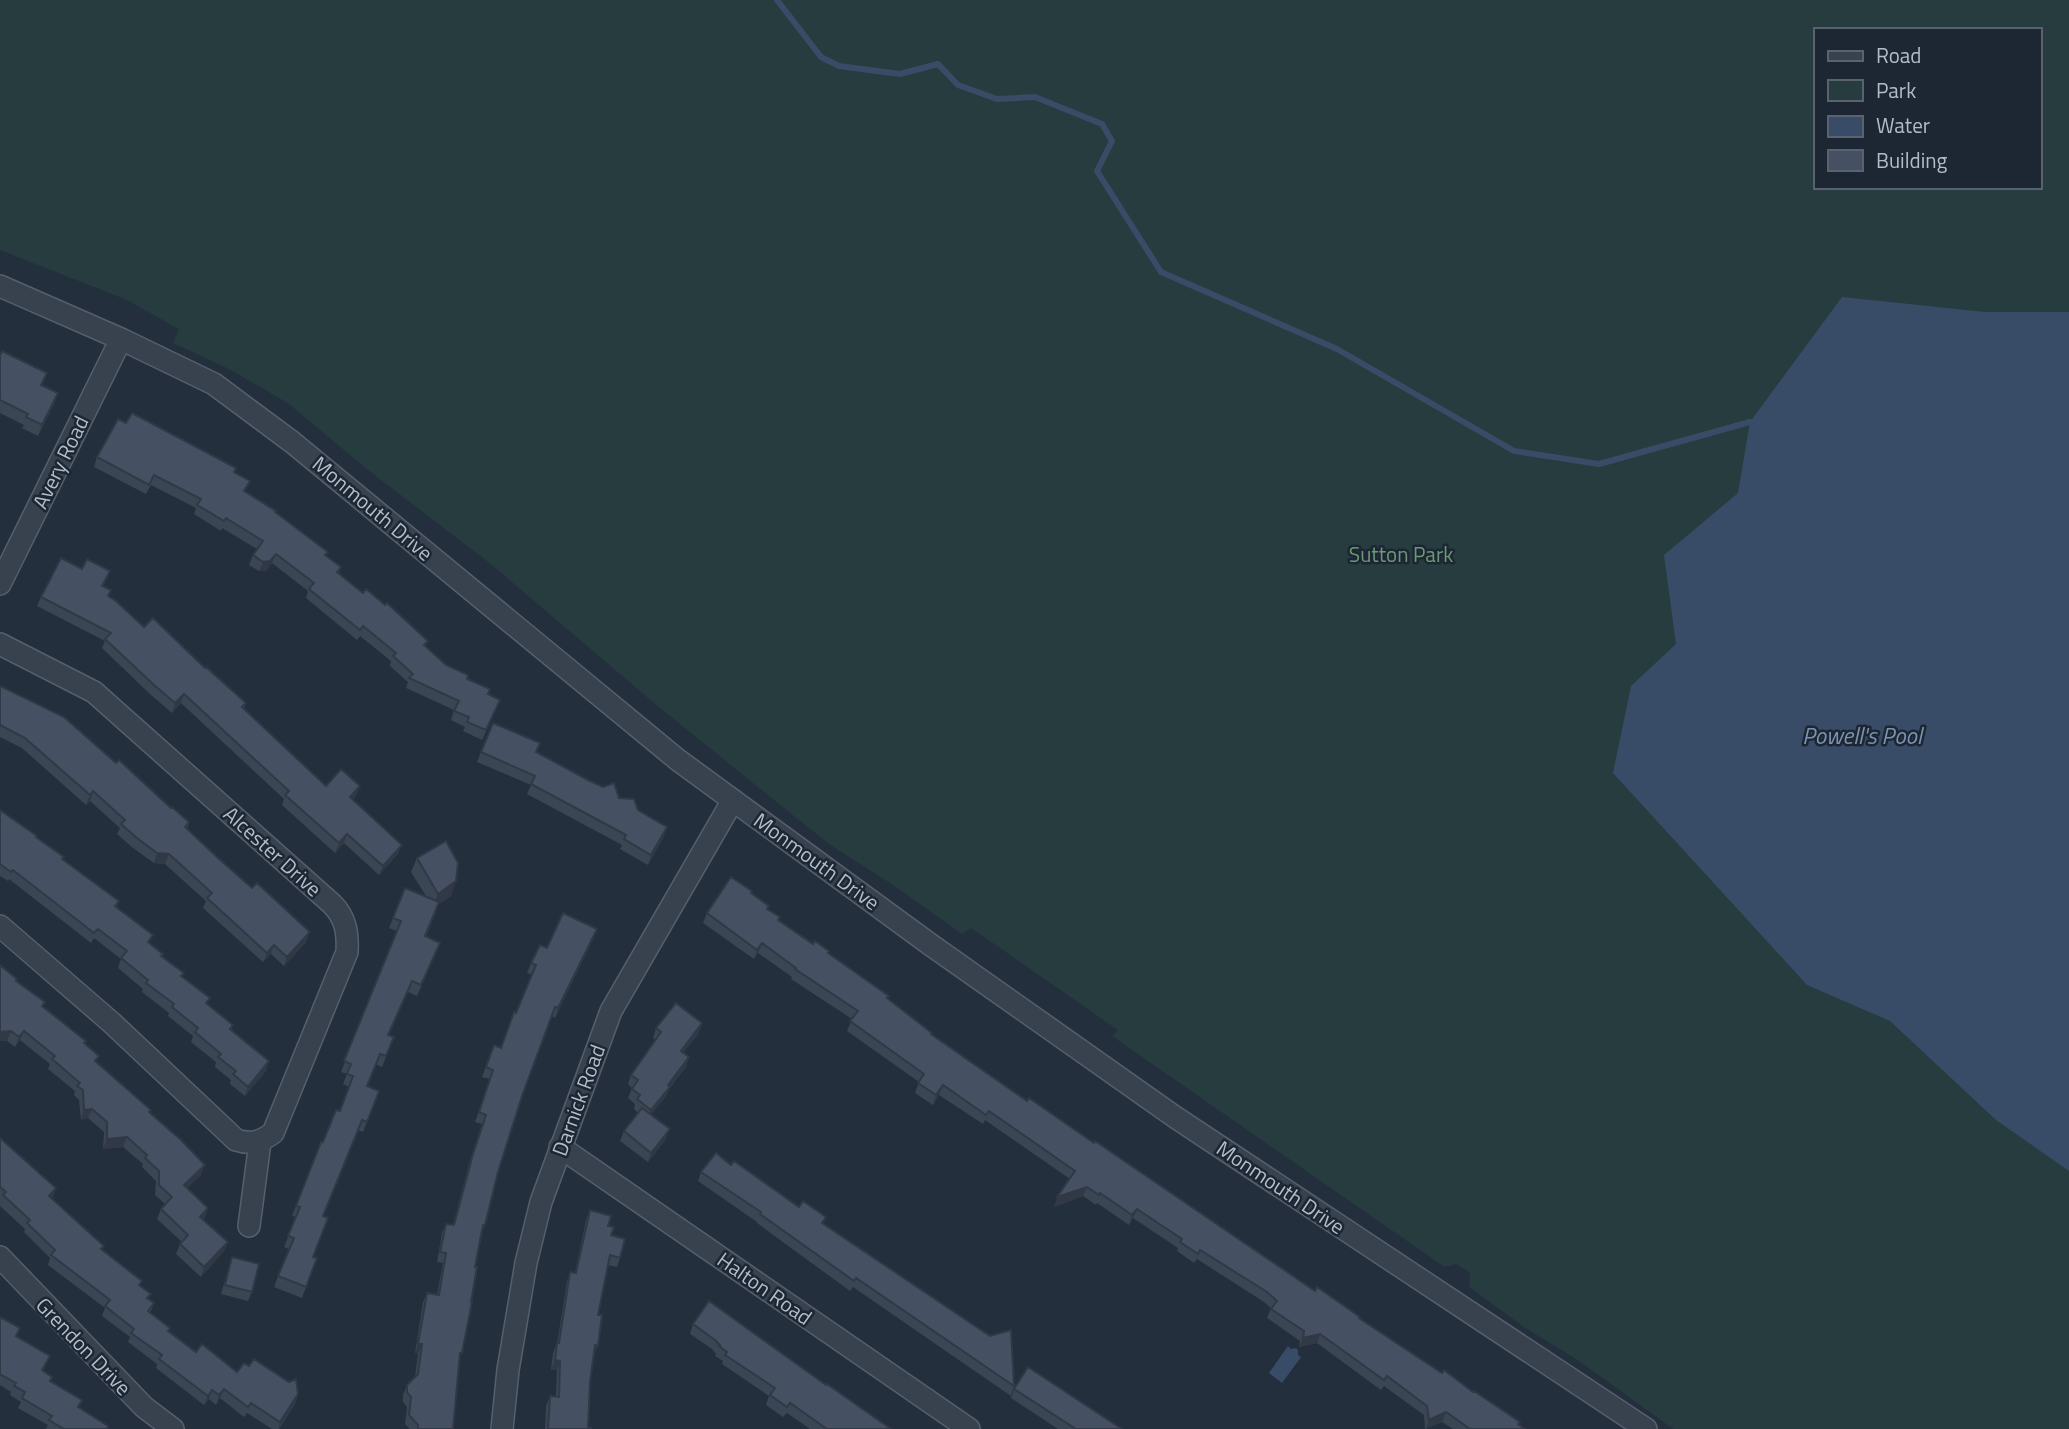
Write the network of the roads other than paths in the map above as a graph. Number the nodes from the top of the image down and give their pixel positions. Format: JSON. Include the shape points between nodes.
{"nodes":[{"id":1,"x":0,"y":286,"type":"edge"},
{"id":2,"x":121,"y":339,"type":"junction"},
{"id":3,"x":0,"y":584,"type":"edge"},
{"id":4,"x":0,"y":643,"type":"edge"},
{"id":5,"x":733,"y":800,"type":"junction"},
{"id":6,"x":0,"y":926,"type":"edge"},
{"id":7,"x":260,"y":1142,"type":"junction"},
{"id":8,"x":560,"y":1147,"type":"junction"},
{"id":9,"x":249,"y":1226,"type":"dead end"},
{"id":10,"x":0,"y":1257,"type":"edge"},
{"id":11,"x":173,"y":1429,"type":"edge"},
{"id":12,"x":502,"y":1429,"type":"edge"},
{"id":13,"x":969,"y":1429,"type":"edge"},
{"id":14,"x":1646,"y":1429,"type":"edge"}],
"edges":[{"from":1,"to":2,"type":"street","name":"Monmouth Drive"},
{"from":2,"to":3,"type":"street","name":"Avery Road"},
{"from":2,"to":5,"type":"street","name":"Monmouth Drive","via":[[214,384],[292,442],[678,760]]},
{"from":4,"to":7,"type":"street","name":"Alcester Drive","via":[[94,692],[342,914],[347,952],[280,1121],[274,1133]]},
{"from":5,"to":8,"type":"street","name":"Darnick Road","via":[[611,1011]]},
{"from":5,"to":14,"type":"street","name":"Monmouth Drive","via":[[1175,1117]]},
{"from":6,"to":7,"type":"street","via":[[113,1023],[236,1140]]},
{"from":7,"to":9,"type":"street"},
{"from":8,"to":12,"type":"street","name":"Darnick Road","via":[[526,1263]]},
{"from":8,"to":13,"type":"street","name":"Halton Road"},
{"from":10,"to":11,"type":"street","name":"Grendon Drive","via":[[144,1407]]}]}
